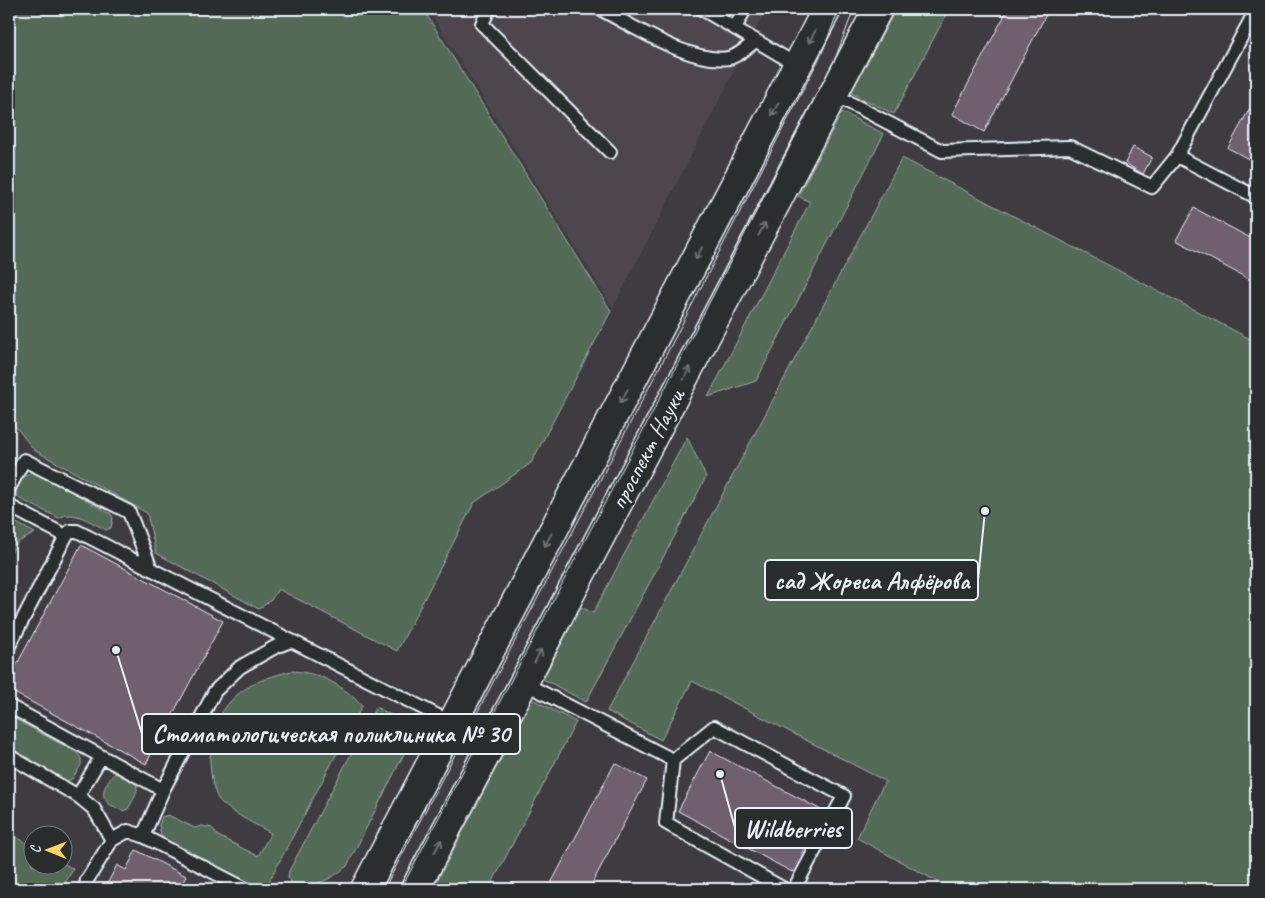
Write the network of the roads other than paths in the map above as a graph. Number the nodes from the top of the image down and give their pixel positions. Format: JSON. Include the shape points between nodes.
{"nodes":[{"id":1,"x":489,"y":9,"type":"edge"},
{"id":2,"x":600,"y":9,"type":"edge"},
{"id":3,"x":702,"y":9,"type":"edge"},
{"id":4,"x":745,"y":9,"type":"edge"},
{"id":5,"x":827,"y":9,"type":"edge"},
{"id":6,"x":878,"y":9,"type":"edge"},
{"id":7,"x":1256,"y":10,"type":"edge"},
{"id":8,"x":735,"y":28,"type":"junction"},
{"id":9,"x":755,"y":41,"type":"junction"},
{"id":10,"x":797,"y":66,"type":"junction"},
{"id":11,"x":833,"y":94,"type":"junction"},
{"id":12,"x":610,"y":152,"type":"dead end"},
{"id":13,"x":1177,"y":156,"type":"junction"},
{"id":14,"x":1256,"y":197,"type":"edge"},
{"id":15,"x":9,"y":488,"type":"edge"},
{"id":16,"x":9,"y":506,"type":"edge"},
{"id":17,"x":66,"y":536,"type":"junction"},
{"id":18,"x":151,"y":569,"type":"junction"},
{"id":19,"x":291,"y":640,"type":"junction"},
{"id":20,"x":9,"y":646,"type":"edge"},
{"id":21,"x":524,"y":683,"type":"junction"},
{"id":22,"x":9,"y":706,"type":"edge"},
{"id":23,"x":452,"y":723,"type":"junction"},
{"id":24,"x":9,"y":756,"type":"edge"},
{"id":25,"x":101,"y":757,"type":"junction"},
{"id":26,"x":673,"y":760,"type":"junction"},
{"id":27,"x":163,"y":790,"type":"junction"},
{"id":28,"x":78,"y":796,"type":"junction"},
{"id":29,"x":142,"y":836,"type":"junction"},
{"id":30,"x":112,"y":840,"type":"junction"},
{"id":31,"x":85,"y":889,"type":"edge"},
{"id":32,"x":246,"y":889,"type":"edge"},
{"id":33,"x":365,"y":889,"type":"edge"},
{"id":34,"x":415,"y":889,"type":"edge"},
{"id":35,"x":784,"y":889,"type":"edge"},
{"id":36,"x":794,"y":889,"type":"edge"}],
"edges":[{"from":1,"to":12,"type":"lane","via":[[482,24]]},
{"from":2,"to":9,"type":"lane","via":[[675,48],[704,57],[730,58]]},
{"from":3,"to":8,"type":"lane"},
{"from":4,"to":8,"type":"lane"},
{"from":5,"to":10,"type":"main road","name":"проспект Науки","one_way":true},
{"from":6,"to":11,"type":"main road","name":"проспект Науки"},
{"from":7,"to":13,"type":"lane"},
{"from":8,"to":9,"type":"lane"},
{"from":9,"to":10,"type":"lane"},
{"from":10,"to":23,"type":"main road","name":"проспект Науки","one_way":true},
{"from":11,"to":13,"type":"lane","via":[[942,151],[1070,147],[1152,186]]},
{"from":21,"to":11,"type":"main road","name":"проспект Науки","one_way":true},
{"from":13,"to":14,"type":"lane"},
{"from":15,"to":18,"type":"lane","via":[[24,460],[129,512]]},
{"from":16,"to":17,"type":"lane"},
{"from":17,"to":18,"type":"lane","via":[[70,531],[77,532]]},
{"from":17,"to":20,"type":"lane"},
{"from":18,"to":19,"type":"lane"},
{"from":19,"to":23,"type":"lane"},
{"from":19,"to":27,"type":"lane","via":[[240,666],[215,691]]},
{"from":21,"to":26,"type":"lane"},
{"from":34,"to":21,"type":"main road","name":"проспект Науки","one_way":true},
{"from":22,"to":25,"type":"lane"},
{"from":23,"to":33,"type":"main road","name":"проспект Науки"},
{"from":24,"to":28,"type":"lane"},
{"from":25,"to":27,"type":"lane"},
{"from":25,"to":28,"type":"lane"},
{"from":26,"to":35,"type":"lane","via":[[666,823]]},
{"from":26,"to":36,"type":"lane","via":[[714,727],[844,796]]},
{"from":27,"to":29,"type":"lane"},
{"from":28,"to":30,"type":"lane","via":[[94,809]]},
{"from":29,"to":30,"type":"lane","via":[[128,831]]},
{"from":29,"to":32,"type":"lane"},
{"from":30,"to":31,"type":"lane","via":[[87,880]]}]}
